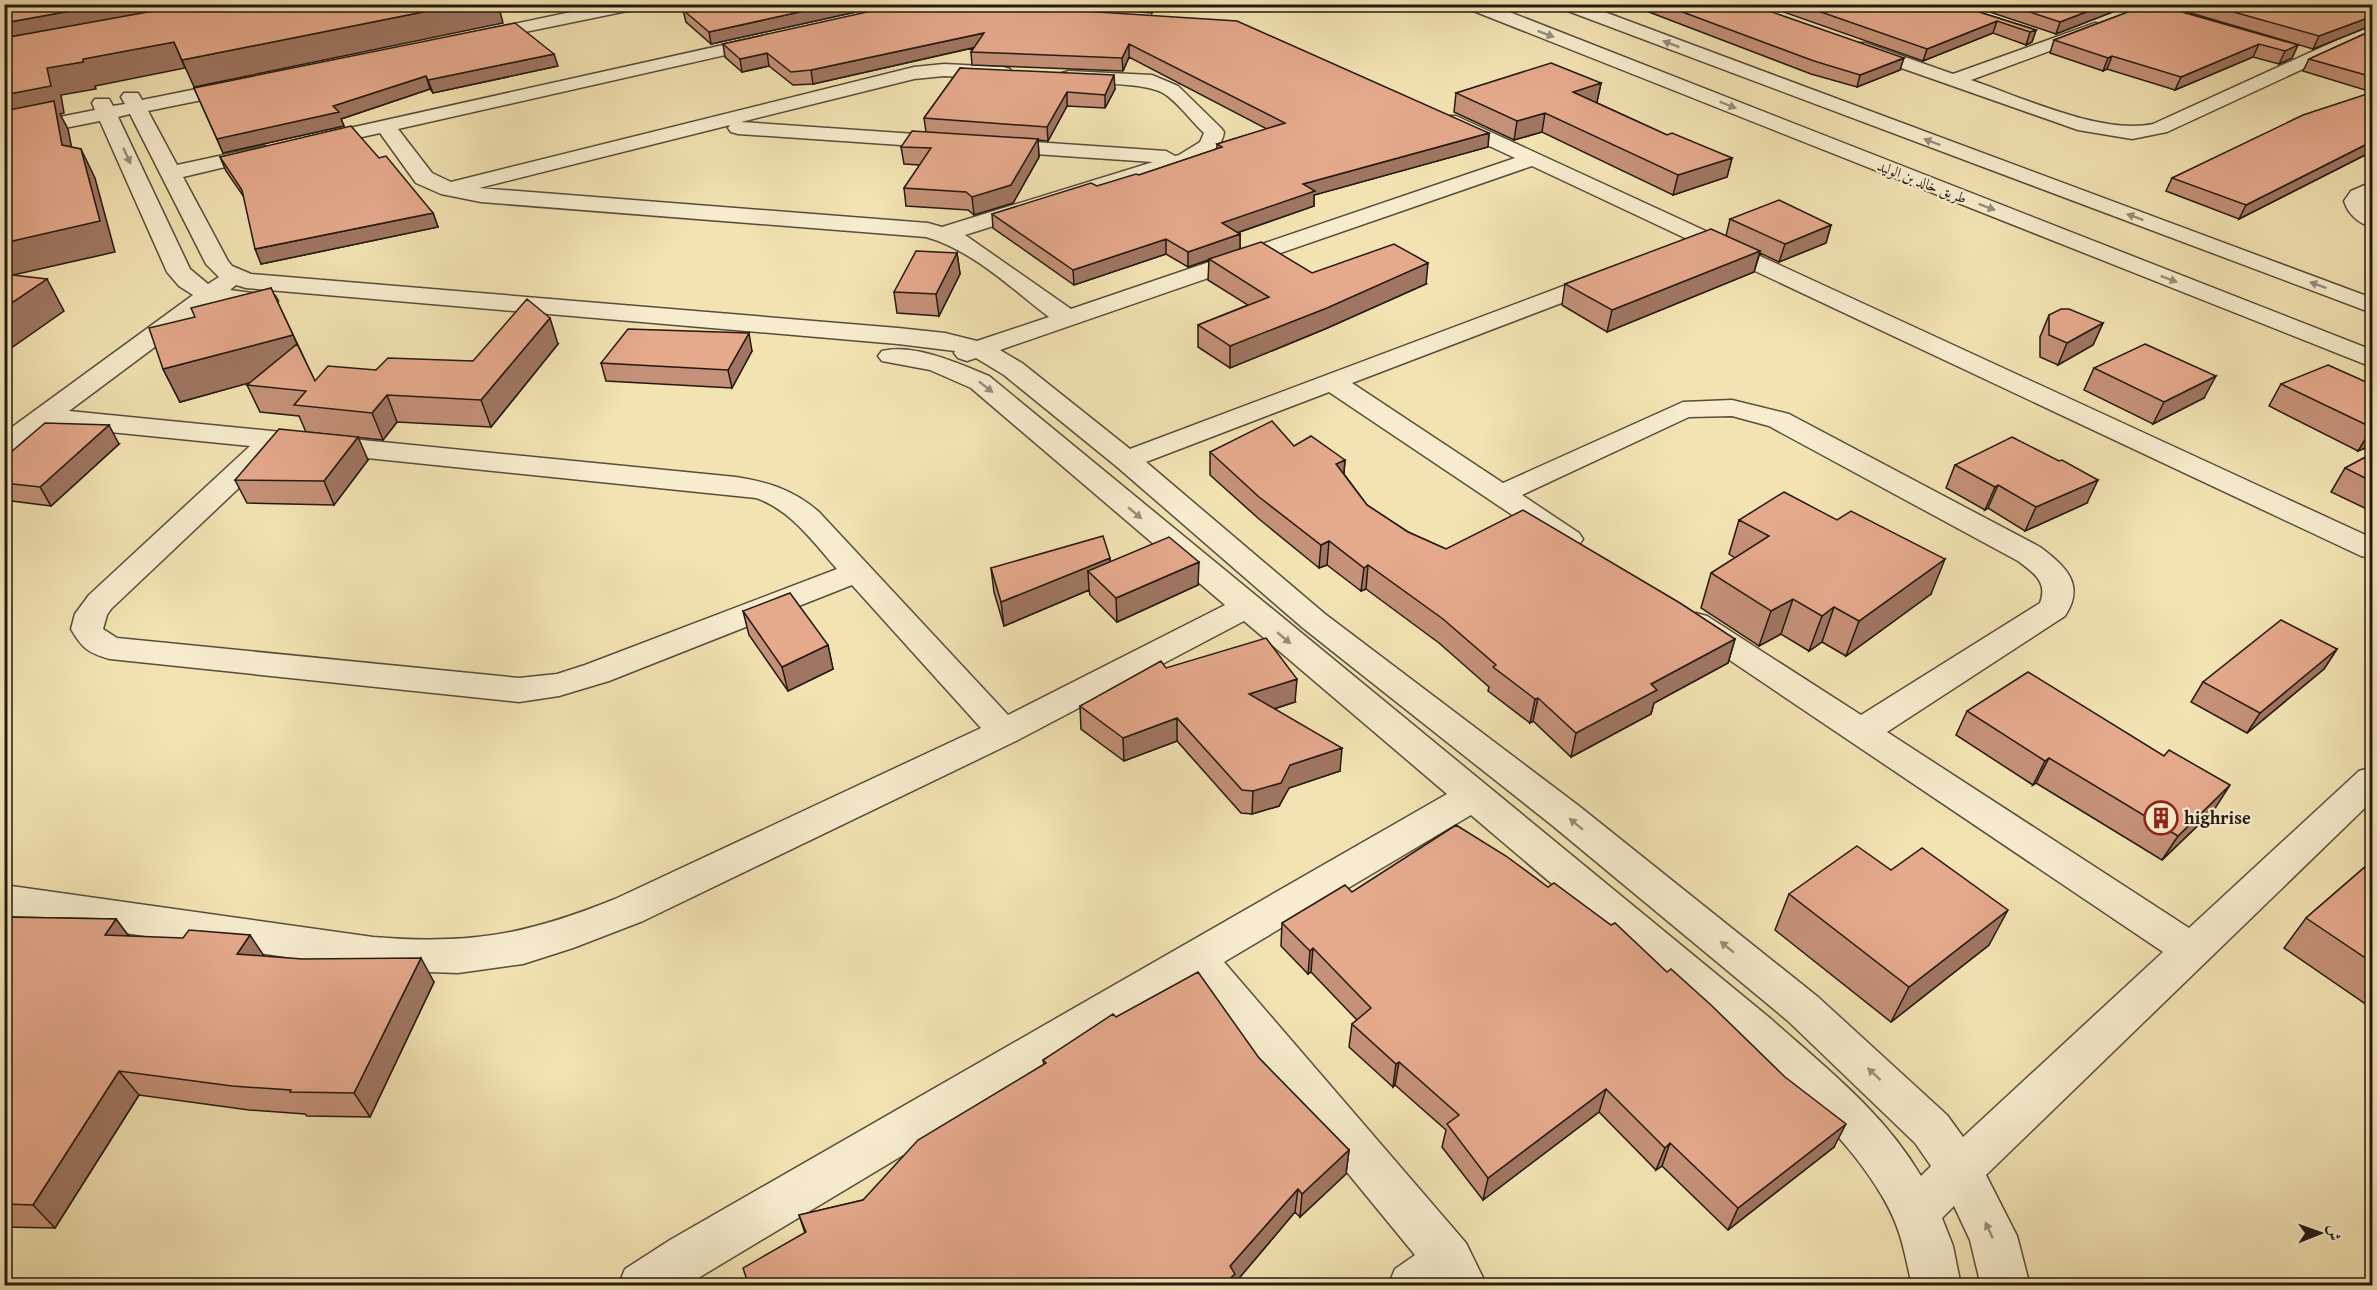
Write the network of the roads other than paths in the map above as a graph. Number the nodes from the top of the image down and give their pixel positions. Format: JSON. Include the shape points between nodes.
{"nodes":[{"id":1,"x":585,"y":4,"type":"edge"},
{"id":2,"x":637,"y":4,"type":"edge"},
{"id":3,"x":1472,"y":4,"type":"edge"},
{"id":4,"x":1566,"y":4,"type":"edge"},
{"id":5,"x":2127,"y":13,"type":"edge"},
{"id":6,"x":2202,"y":25,"type":"edge"},
{"id":7,"x":2373,"y":31,"type":"edge"},
{"id":8,"x":792,"y":34,"type":"edge"},
{"id":9,"x":2035,"y":35,"type":"edge"},
{"id":10,"x":1844,"y":42,"type":"edge"},
{"id":11,"x":2056,"y":42,"type":"junction"},
{"id":12,"x":2291,"y":51,"type":"edge"},
{"id":13,"x":2314,"y":57,"type":"junction"},
{"id":14,"x":1021,"y":74,"type":"edge"},
{"id":15,"x":1045,"y":76,"type":"edge"},
{"id":16,"x":259,"y":77,"type":"edge"},
{"id":17,"x":1953,"y":80,"type":"junction"},
{"id":18,"x":119,"y":105,"type":"junction"},
{"id":19,"x":1427,"y":110,"type":"edge"},
{"id":20,"x":4,"y":123,"type":"edge"},
{"id":21,"x":385,"y":125,"type":"junction"},
{"id":22,"x":710,"y":126,"type":"junction"},
{"id":23,"x":4,"y":134,"type":"edge"},
{"id":24,"x":1186,"y":159,"type":"junction"},
{"id":25,"x":1533,"y":159,"type":"junction"},
{"id":26,"x":172,"y":173,"type":"junction"},
{"id":27,"x":449,"y":189,"type":"junction"},
{"id":28,"x":2373,"y":189,"type":"edge"},
{"id":29,"x":2373,"y":220,"type":"edge"},
{"id":30,"x":943,"y":234,"type":"junction"},
{"id":31,"x":1706,"y":239,"type":"junction"},
{"id":32,"x":1674,"y":252,"type":"edge"},
{"id":33,"x":1630,"y":268,"type":"edge"},
{"id":34,"x":222,"y":285,"type":"junction"},
{"id":35,"x":2373,"y":306,"type":"edge"},
{"id":36,"x":1068,"y":319,"type":"junction"},
{"id":37,"x":979,"y":349,"type":"junction"},
{"id":38,"x":2373,"y":358,"type":"edge"},
{"id":39,"x":936,"y":363,"type":"junction"},
{"id":40,"x":1332,"y":382,"type":"junction"},
{"id":41,"x":44,"y":417,"type":"junction"},
{"id":42,"x":273,"y":440,"type":"junction"},
{"id":43,"x":4,"y":447,"type":"edge"},
{"id":44,"x":1126,"y":460,"type":"junction"},
{"id":45,"x":1502,"y":494,"type":"junction"},
{"id":46,"x":2373,"y":549,"type":"edge"},
{"id":47,"x":1590,"y":553,"type":"edge"},
{"id":48,"x":858,"y":572,"type":"junction"},
{"id":49,"x":1246,"y":607,"type":"junction"},
{"id":50,"x":1674,"y":608,"type":"edge"},
{"id":51,"x":1004,"y":732,"type":"junction"},
{"id":52,"x":1861,"y":732,"type":"junction"},
{"id":53,"x":2373,"y":780,"type":"edge"},
{"id":54,"x":1474,"y":796,"type":"junction"},
{"id":55,"x":4,"y":900,"type":"edge"},
{"id":56,"x":2192,"y":951,"type":"junction"},
{"id":57,"x":1196,"y":958,"type":"junction"},
{"id":58,"x":1959,"y":1169,"type":"junction"},
{"id":59,"x":1915,"y":1212,"type":"junction"},
{"id":60,"x":1441,"y":1277,"type":"edge"},
{"id":61,"x":642,"y":1286,"type":"edge"},
{"id":62,"x":1937,"y":1286,"type":"edge"},
{"id":63,"x":2006,"y":1286,"type":"edge"}],
"edges":[{"from":1,"to":2,"type":"street","via":[[458,36]]},
{"from":3,"to":38,"type":"street","name":"طريق خالد بن الوليد","one_way":true},
{"from":35,"to":4,"type":"street","one_way":true},
{"from":5,"to":6,"type":"street"},
{"from":5,"to":11,"type":"street"},
{"from":7,"to":13,"type":"street"},
{"from":8,"to":21,"type":"street"},
{"from":9,"to":11,"type":"street"},
{"from":10,"to":17,"type":"street"},
{"from":11,"to":17,"type":"street"},
{"from":12,"to":13,"type":"street"},
{"from":13,"to":17,"type":"street","via":[[2160,128],[2135,133],[2085,126]]},
{"from":14,"to":22,"type":"street","via":[[929,71]]},
{"from":15,"to":24,"type":"street","via":[[1145,79],[1171,90],[1214,132],[1207,146]]},
{"from":16,"to":18,"type":"street"},
{"from":18,"to":20,"type":"street"},
{"from":18,"to":23,"type":"street"},
{"from":18,"to":26,"type":"street"},
{"from":18,"to":34,"type":"street","one_way":true,"via":[[180,272],[186,280]]},
{"from":19,"to":25,"type":"street"},
{"from":21,"to":26,"type":"street"},
{"from":21,"to":27,"type":"street","via":[[424,178]]},
{"from":22,"to":24,"type":"street"},
{"from":22,"to":27,"type":"street"},
{"from":24,"to":30,"type":"street"},
{"from":25,"to":31,"type":"street"},
{"from":25,"to":36,"type":"street"},
{"from":26,"to":34,"type":"street","via":[[218,264]]},
{"from":27,"to":30,"type":"street","via":[[519,199]]},
{"from":28,"to":29,"type":"street","via":[[2355,201],[2357,208]]},
{"from":30,"to":36,"type":"street","via":[[970,247]]},
{"from":31,"to":32,"type":"street"},
{"from":31,"to":46,"type":"street"},
{"from":33,"to":40,"type":"street"},
{"from":34,"to":37,"type":"street","via":[[261,283],[898,336]]},
{"from":34,"to":39,"type":"street","via":[[226,297],[885,355]]},
{"from":34,"to":41,"type":"street"},
{"from":36,"to":37,"type":"street"},
{"from":37,"to":39,"type":"street"},
{"from":37,"to":44,"type":"street","via":[[1021,375]]},
{"from":39,"to":49,"type":"street","one_way":true,"via":[[980,382]]},
{"from":40,"to":44,"type":"street"},
{"from":40,"to":45,"type":"street"},
{"from":41,"to":42,"type":"street"},
{"from":41,"to":43,"type":"street"},
{"from":42,"to":48,"type":"street","via":[[767,491],[792,502]]},
{"from":42,"to":48,"type":"street","via":[[100,602],[87,629],[94,640],[110,648],[519,690],[558,685],[597,673]]},
{"from":58,"to":44,"type":"street","one_way":true,"via":[[1931,1129],[1803,1009],[1566,816],[1314,621]]},
{"from":45,"to":47,"type":"street"},
{"from":45,"to":52,"type":"street","via":[[1683,411],[1713,406],[1747,409],[1779,420],[2029,554],[2047,568],[2058,583],[2060,597],[2054,609]]},
{"from":48,"to":51,"type":"street"},
{"from":49,"to":51,"type":"street"},
{"from":49,"to":54,"type":"street","one_way":true},
{"from":50,"to":52,"type":"street"},
{"from":51,"to":55,"type":"street","via":[[629,910],[536,944],[487,954],[432,958],[380,955]]},
{"from":52,"to":56,"type":"street"},
{"from":53,"to":56,"type":"street"},
{"from":54,"to":57,"type":"street"},
{"from":54,"to":59,"type":"street","via":[[1756,1032],[1850,1120],[1878,1151]]},
{"from":56,"to":58,"type":"street"},
{"from":57,"to":60,"type":"street"},
{"from":57,"to":61,"type":"street"},
{"from":58,"to":59,"type":"street"},
{"from":63,"to":58,"type":"street","one_way":true,"via":[[1993,1236]]},
{"from":59,"to":62,"type":"street","via":[[1927,1240]]}]}
